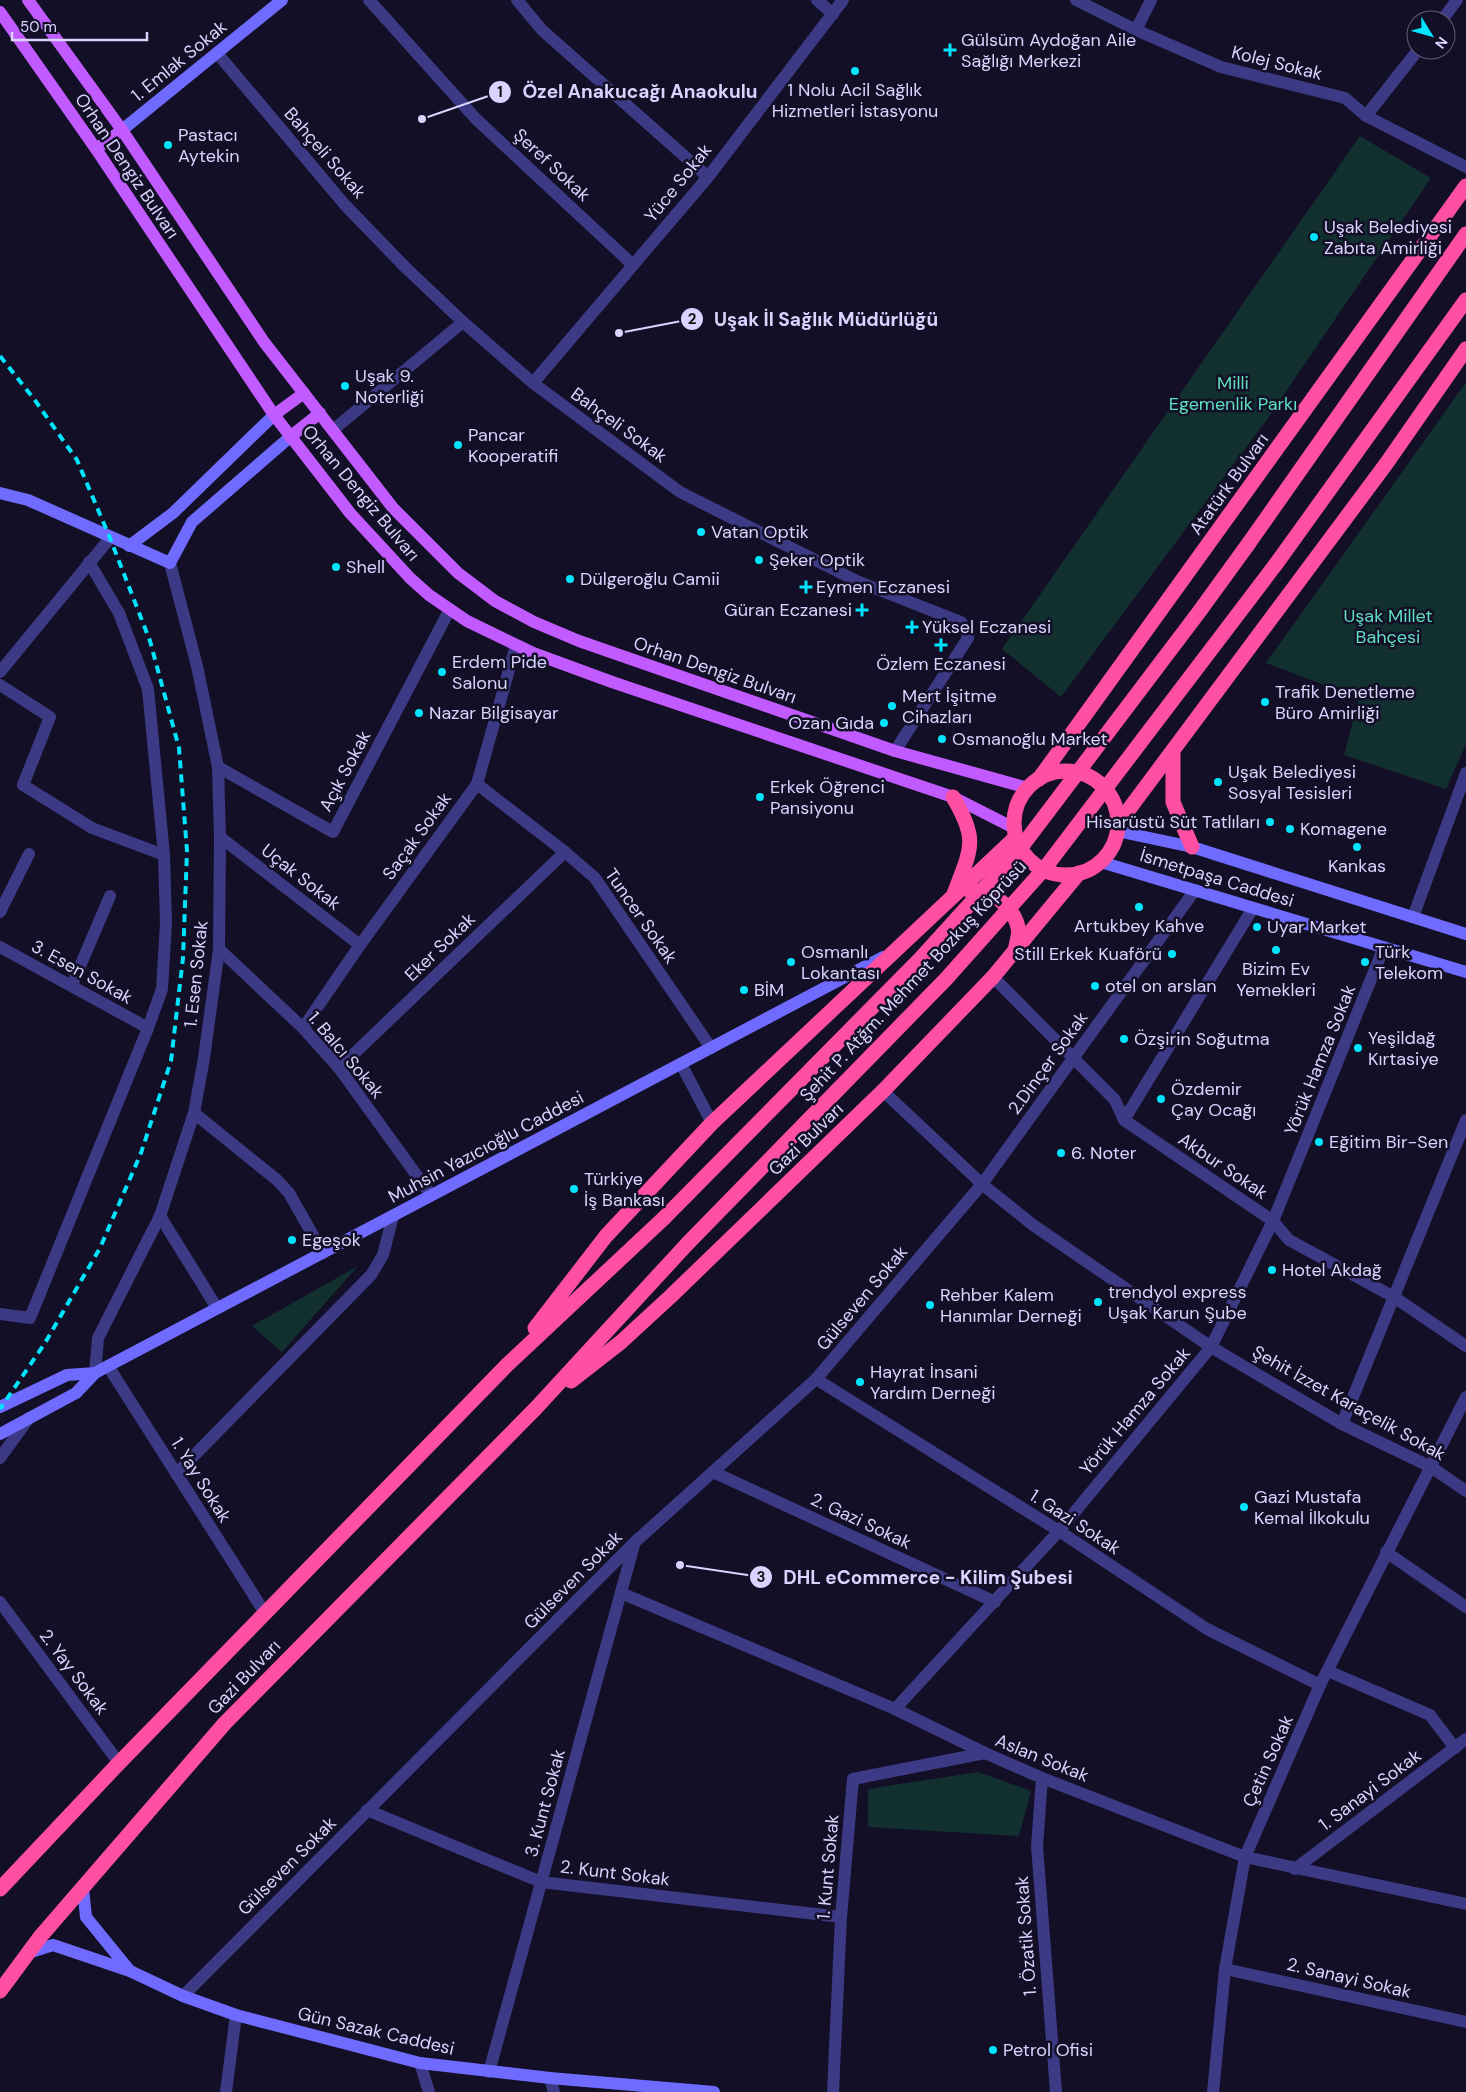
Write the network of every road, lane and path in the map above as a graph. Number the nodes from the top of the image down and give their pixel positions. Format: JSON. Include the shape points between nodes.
{"nodes":[{"id":1,"x":28,"y":0,"type":"edge"},
{"id":2,"x":282,"y":0,"type":"edge"},
{"id":3,"x":369,"y":0,"type":"edge"},
{"id":4,"x":517,"y":0,"type":"edge"},
{"id":5,"x":817,"y":0,"type":"edge"},
{"id":6,"x":843,"y":0,"type":"edge"},
{"id":7,"x":1076,"y":0,"type":"edge"},
{"id":8,"x":1151,"y":0,"type":"edge"},
{"id":9,"x":0,"y":12,"type":"edge"},
{"id":10,"x":832,"y":14,"type":"junction"},
{"id":11,"x":1136,"y":30,"type":"junction"},
{"id":12,"x":217,"y":53,"type":"junction"},
{"id":13,"x":1410,"y":60,"type":"edge"},
{"id":14,"x":1366,"y":116,"type":"junction"},
{"id":15,"x":122,"y":130,"type":"junction"},
{"id":16,"x":96,"y":149,"type":"junction"},
{"id":17,"x":1466,"y":167,"type":"edge"},
{"id":18,"x":708,"y":177,"type":"junction"},
{"id":19,"x":1466,"y":186,"type":"edge"},
{"id":20,"x":1466,"y":234,"type":"edge"},
{"id":21,"x":634,"y":265,"type":"junction"},
{"id":22,"x":1466,"y":300,"type":"edge"},
{"id":23,"x":463,"y":322,"type":"junction"},
{"id":24,"x":1466,"y":349,"type":"edge"},
{"id":25,"x":533,"y":383,"type":"junction"},
{"id":26,"x":304,"y":393,"type":"junction"},
{"id":27,"x":320,"y":413,"type":"junction"},
{"id":28,"x":274,"y":415,"type":"junction"},
{"id":29,"x":333,"y":430,"type":"junction"},
{"id":30,"x":290,"y":436,"type":"junction"},
{"id":31,"x":0,"y":493,"type":"edge"},
{"id":32,"x":110,"y":538,"type":"junction"},
{"id":33,"x":129,"y":546,"type":"junction"},
{"id":34,"x":89,"y":562,"type":"junction"},
{"id":35,"x":170,"y":563,"type":"junction"},
{"id":36,"x":450,"y":609,"type":"junction"},
{"id":37,"x":516,"y":645,"type":"junction"},
{"id":38,"x":0,"y":672,"type":"edge"},
{"id":39,"x":0,"y":685,"type":"edge"},
{"id":40,"x":895,"y":751,"type":"junction"},
{"id":41,"x":1173,"y":751,"type":"junction"},
{"id":42,"x":218,"y":767,"type":"junction"},
{"id":43,"x":1466,"y":773,"type":"edge"},
{"id":44,"x":1034,"y":783,"type":"junction"},
{"id":45,"x":477,"y":784,"type":"junction"},
{"id":46,"x":952,"y":797,"type":"junction"},
{"id":47,"x":1118,"y":827,"type":"junction"},
{"id":48,"x":1015,"y":832,"type":"junction"},
{"id":49,"x":220,"y":837,"type":"junction"},
{"id":50,"x":1192,"y":847,"type":"junction"},
{"id":51,"x":565,"y":852,"type":"junction"},
{"id":52,"x":29,"y":854,"type":"dead end"},
{"id":53,"x":164,"y":855,"type":"junction"},
{"id":54,"x":1101,"y":862,"type":"junction"},
{"id":55,"x":1079,"y":873,"type":"junction"},
{"id":56,"x":1195,"y":890,"type":"junction"},
{"id":57,"x":110,"y":896,"type":"dead end"},
{"id":58,"x":952,"y":898,"type":"junction"},
{"id":59,"x":1253,"y":908,"type":"junction"},
{"id":60,"x":0,"y":912,"type":"edge"},
{"id":61,"x":1413,"y":917,"type":"junction"},
{"id":62,"x":1466,"y":934,"type":"edge"},
{"id":63,"x":360,"y":945,"type":"junction"},
{"id":64,"x":0,"y":947,"type":"edge"},
{"id":65,"x":1384,"y":947,"type":"junction"},
{"id":66,"x":219,"y":948,"type":"junction"},
{"id":67,"x":894,"y":951,"type":"junction"},
{"id":68,"x":1014,"y":952,"type":"junction"},
{"id":69,"x":1466,"y":972,"type":"edge"},
{"id":70,"x":992,"y":977,"type":"junction"},
{"id":71,"x":72,"y":986,"type":"junction"},
{"id":72,"x":148,"y":1028,"type":"junction"},
{"id":73,"x":303,"y":1028,"type":"junction"},
{"id":74,"x":711,"y":1048,"type":"junction"},
{"id":75,"x":1073,"y":1057,"type":"junction"},
{"id":76,"x":681,"y":1064,"type":"junction"},
{"id":77,"x":339,"y":1068,"type":"junction"},
{"id":78,"x":883,"y":1090,"type":"junction"},
{"id":79,"x":194,"y":1113,"type":"junction"},
{"id":80,"x":1124,"y":1120,"type":"junction"},
{"id":81,"x":1466,"y":1120,"type":"edge"},
{"id":82,"x":712,"y":1123,"type":"junction"},
{"id":83,"x":982,"y":1184,"type":"junction"},
{"id":84,"x":431,"y":1195,"type":"junction"},
{"id":85,"x":160,"y":1216,"type":"junction"},
{"id":86,"x":393,"y":1216,"type":"junction"},
{"id":87,"x":664,"y":1218,"type":"joint"},
{"id":88,"x":1273,"y":1221,"type":"junction"},
{"id":89,"x":688,"y":1243,"type":"joint"},
{"id":90,"x":323,"y":1252,"type":"junction"},
{"id":91,"x":1394,"y":1297,"type":"junction"},
{"id":92,"x":218,"y":1308,"type":"junction"},
{"id":93,"x":0,"y":1314,"type":"edge"},
{"id":94,"x":1212,"y":1346,"type":"junction"},
{"id":95,"x":1466,"y":1346,"type":"edge"},
{"id":96,"x":507,"y":1365,"type":"junction"},
{"id":97,"x":108,"y":1366,"type":"junction"},
{"id":98,"x":95,"y":1373,"type":"junction"},
{"id":99,"x":816,"y":1379,"type":"junction"},
{"id":100,"x":1466,"y":1397,"type":"edge"},
{"id":101,"x":0,"y":1407,"type":"edge"},
{"id":102,"x":536,"y":1408,"type":"junction"},
{"id":103,"x":29,"y":1418,"type":"junction"},
{"id":104,"x":1342,"y":1424,"type":"junction"},
{"id":105,"x":0,"y":1434,"type":"edge"},
{"id":106,"x":0,"y":1458,"type":"edge"},
{"id":107,"x":1431,"y":1467,"type":"junction"},
{"id":108,"x":713,"y":1472,"type":"junction"},
{"id":109,"x":176,"y":1474,"type":"junction"},
{"id":110,"x":1466,"y":1490,"type":"edge"},
{"id":111,"x":1059,"y":1531,"type":"junction"},
{"id":112,"x":635,"y":1542,"type":"junction"},
{"id":113,"x":1386,"y":1552,"type":"junction"},
{"id":114,"x":621,"y":1593,"type":"junction"},
{"id":115,"x":0,"y":1602,"type":"edge"},
{"id":116,"x":994,"y":1602,"type":"junction"},
{"id":117,"x":1466,"y":1607,"type":"edge"},
{"id":118,"x":265,"y":1613,"type":"junction"},
{"id":119,"x":1328,"y":1671,"type":"junction"},
{"id":120,"x":1320,"y":1686,"type":"junction"},
{"id":121,"x":895,"y":1709,"type":"junction"},
{"id":122,"x":1466,"y":1739,"type":"edge"},
{"id":123,"x":1455,"y":1748,"type":"junction"},
{"id":124,"x":985,"y":1754,"type":"junction"},
{"id":125,"x":119,"y":1763,"type":"junction"},
{"id":126,"x":1042,"y":1778,"type":"junction"},
{"id":127,"x":367,"y":1810,"type":"junction"},
{"id":128,"x":1245,"y":1857,"type":"junction"},
{"id":129,"x":1295,"y":1869,"type":"junction"},
{"id":130,"x":541,"y":1882,"type":"junction"},
{"id":131,"x":83,"y":1888,"type":"junction"},
{"id":132,"x":0,"y":1889,"type":"edge"},
{"id":133,"x":1466,"y":1904,"type":"edge"},
{"id":134,"x":841,"y":1917,"type":"junction"},
{"id":135,"x":28,"y":1953,"type":"junction"},
{"id":136,"x":1225,"y":1969,"type":"junction"},
{"id":137,"x":130,"y":1971,"type":"junction"},
{"id":138,"x":0,"y":1991,"type":"edge"},
{"id":139,"x":183,"y":1996,"type":"junction"},
{"id":140,"x":236,"y":2015,"type":"junction"},
{"id":141,"x":1466,"y":2022,"type":"edge"},
{"id":142,"x":420,"y":2063,"type":"junction"},
{"id":143,"x":489,"y":2072,"type":"junction"},
{"id":144,"x":550,"y":2078,"type":"junction"},
{"id":145,"x":226,"y":2092,"type":"edge"},
{"id":146,"x":428,"y":2092,"type":"edge"},
{"id":147,"x":554,"y":2092,"type":"edge"},
{"id":148,"x":714,"y":2092,"type":"edge"},
{"id":149,"x":833,"y":2092,"type":"edge"},
{"id":150,"x":1056,"y":2092,"type":"edge"},
{"id":151,"x":1213,"y":2092,"type":"edge"}],
"edges":[{"from":1,"to":15,"type":"main road","name":"Orhan Dengiz Bulvarı"},
{"from":2,"to":12,"type":"street","name":"1. Emlak Sokak"},
{"from":3,"to":21,"type":"street","name":"Şeref Sokak","via":[[476,119]]},
{"from":4,"to":18,"type":"street","via":[[542,30]]},
{"from":5,"to":10,"type":"street"},
{"from":6,"to":10,"type":"street","name":"Yüce Sokak"},
{"from":7,"to":11,"type":"street","name":"Kolej Sokak"},
{"from":8,"to":11,"type":"street"},
{"from":9,"to":16,"type":"main road","name":"Orhan Dengiz Bulvarı"},
{"from":10,"to":18,"type":"street","name":"Yüce Sokak"},
{"from":11,"to":14,"type":"street","name":"Kolej Sokak","via":[[1221,67],[1345,98]]},
{"from":12,"to":15,"type":"street","name":"1. Emlak Sokak"},
{"from":12,"to":23,"type":"street","name":"Bahçeli Sokak","via":[[345,205]]},
{"from":13,"to":14,"type":"street"},
{"from":14,"to":17,"type":"street","name":"Kolej Sokak"},
{"from":15,"to":16,"type":"main road"},
{"from":15,"to":26,"type":"main road","name":"Orhan Dengiz Bulvarı","via":[[264,342]]},
{"from":16,"to":28,"type":"main road","name":"Orhan Dengiz Bulvarı"},
{"from":18,"to":21,"type":"street","name":"Yüce Sokak"},
{"from":19,"to":44,"type":"highway","name":"Atatürk Bulvarı"},
{"from":20,"to":87,"type":"highway","name":"Şehit P. Atğm. Mehmet Bozkuş Köprüsü","bridge":true,"via":[[1199,612],[1019,850],[920,960]]},
{"from":21,"to":25,"type":"street","name":"Yüce Sokak"},
{"from":22,"to":89,"type":"highway","name":"Şehit P. Atğm. Mehmet Bozkuş Köprüsü","bridge":true,"via":[[1276,564],[1045,868],[946,979]]},
{"from":23,"to":25,"type":"street","name":"Bahçeli Sokak"},
{"from":23,"to":29,"type":"street"},
{"from":24,"to":41,"type":"highway","via":[[1386,464]]},
{"from":25,"to":40,"type":"street","name":"Bahçeli Sokak","via":[[680,492],[859,582],[961,622],[968,638]]},
{"from":26,"to":27,"type":"main road","name":"Orhan Dengiz Bulvarı"},
{"from":26,"to":28,"type":"main road"},
{"from":27,"to":29,"type":"main road","name":"Orhan Dengiz Bulvarı"},
{"from":27,"to":30,"type":"main road"},
{"from":28,"to":30,"type":"main road","name":"Orhan Dengiz Bulvarı"},
{"from":28,"to":33,"type":"street","via":[[173,513]]},
{"from":29,"to":40,"type":"main road","name":"Orhan Dengiz Bulvarı","via":[[393,508],[429,546],[495,601],[579,641]]},
{"from":30,"to":35,"type":"street","via":[[192,522]]},
{"from":30,"to":36,"type":"main road","name":"Orhan Dengiz Bulvarı","via":[[350,513],[410,578]]},
{"from":31,"to":32,"type":"street","via":[[28,500]]},
{"from":32,"to":33,"type":"street"},
{"from":32,"to":34,"type":"street"},
{"from":33,"to":35,"type":"street"},
{"from":34,"to":38,"type":"street"},
{"from":34,"to":53,"type":"street","name":"1. Esen Sokak","via":[[119,613],[148,689]]},
{"from":35,"to":42,"type":"street","name":"1. Esen Sokak"},
{"from":36,"to":37,"type":"main road","name":"Orhan Dengiz Bulvarı"},
{"from":36,"to":42,"type":"street","name":"Açık Sokak","via":[[333,832]]},
{"from":37,"to":45,"type":"street","name":"Saçak Sokak"},
{"from":37,"to":46,"type":"main road","name":"Orhan Dengiz Bulvarı","via":[[612,682]]},
{"from":39,"to":53,"type":"street","via":[[50,718],[23,784],[92,828]]},
{"from":40,"to":44,"type":"main road","name":"Orhan Dengiz Bulvarı"},
{"from":41,"to":47,"type":"highway"},
{"from":41,"to":50,"type":"highway","via":[[1173,802]]},
{"from":42,"to":49,"type":"street","name":"1. Esen Sokak"},
{"from":43,"to":61,"type":"street"},
{"from":44,"to":47,"type":"highway","via":[[1049,774],[1065,772],[1092,778],[1113,802]]},
{"from":44,"to":48,"type":"highway","via":[[1017,806]]},
{"from":45,"to":51,"type":"street","name":"Tuncer Sokak"},
{"from":45,"to":63,"type":"street","name":"Saçak Sokak"},
{"from":46,"to":48,"type":"main road","name":"Orhan Dengiz Bulvarı"},
{"from":46,"to":58,"type":"highway","via":[[968,826],[971,840],[968,858]]},
{"from":47,"to":50,"type":"street","name":"İsmetpaşa Caddesi"},
{"from":47,"to":54,"type":"highway","via":[[1112,848]]},
{"from":48,"to":55,"type":"highway","via":[[1025,855],[1040,868],[1059,875]]},
{"from":48,"to":58,"type":"highway","name":"Gazi Bulvarı"},
{"from":49,"to":63,"type":"street","name":"Uçak Sokak"},
{"from":49,"to":66,"type":"street","name":"1. Esen Sokak"},
{"from":50,"to":61,"type":"street","name":"İsmetpaşa Caddesi"},
{"from":51,"to":74,"type":"street","name":"Tuncer Sokak","via":[[595,878]]},
{"from":51,"to":77,"type":"street","name":"Eker Sokak"},
{"from":52,"to":60,"type":"street"},
{"from":53,"to":72,"type":"street","name":"1. Esen Sokak","via":[[166,923],[162,989]]},
{"from":54,"to":55,"type":"highway"},
{"from":54,"to":56,"type":"street","name":"İsmetpaşa Caddesi"},
{"from":55,"to":68,"type":"highway","name":"Gazi Bulvarı"},
{"from":56,"to":59,"type":"street","name":"İsmetpaşa Caddesi"},
{"from":56,"to":75,"type":"street","name":"2.Dinçer Sokak"},
{"from":57,"to":71,"type":"street"},
{"from":58,"to":67,"type":"highway","name":"Gazi Bulvarı"},
{"from":58,"to":68,"type":"highway","via":[[977,890],[1001,901],[1019,928]]},
{"from":59,"to":65,"type":"street","name":"İsmetpaşa Caddesi"},
{"from":59,"to":80,"type":"street"},
{"from":61,"to":62,"type":"street","name":"İsmetpaşa Caddesi"},
{"from":63,"to":73,"type":"street","name":"Saçak Sokak"},
{"from":64,"to":71,"type":"street","name":"3. Esen Sokak"},
{"from":65,"to":69,"type":"street","name":"İsmetpaşa Caddesi"},
{"from":65,"to":88,"type":"street","name":"Yörük Hamza Sokak"},
{"from":66,"to":73,"type":"street","name":"1. Balcı Sokak"},
{"from":66,"to":79,"type":"street","name":"1. Esen Sokak"},
{"from":67,"to":74,"type":"street","name":"Muhsin Yazıcıoğlu Caddesi"},
{"from":67,"to":82,"type":"highway","name":"Gazi Bulvarı"},
{"from":68,"to":70,"type":"highway","name":"Gazi Bulvarı"},
{"from":70,"to":75,"type":"street","name":"Akbur Sokak"},
{"from":70,"to":78,"type":"highway","name":"Gazi Bulvarı"},
{"from":71,"to":72,"type":"street","name":"3. Esen Sokak"},
{"from":72,"to":93,"type":"street","name":"1. Esen Sokak","via":[[30,1318]]},
{"from":73,"to":77,"type":"street","name":"1. Balcı Sokak"},
{"from":74,"to":76,"type":"street","name":"Muhsin Yazıcıoğlu Caddesi"},
{"from":75,"to":80,"type":"street","name":"Akbur Sokak","via":[[1115,1100]]},
{"from":75,"to":83,"type":"street","name":"2.Dinçer Sokak"},
{"from":76,"to":82,"type":"street"},
{"from":76,"to":84,"type":"street","name":"Muhsin Yazıcıoğlu Caddesi"},
{"from":77,"to":84,"type":"street","name":"1. Balcı Sokak"},
{"from":78,"to":83,"type":"street","name":"Şehit İzzet Karaçelik Sokak"},
{"from":78,"to":102,"type":"highway","name":"Gazi Bulvarı","via":[[621,1342]]},
{"from":79,"to":85,"type":"street","name":"1. Esen Sokak"},
{"from":79,"to":90,"type":"street","via":[[289,1194]]},
{"from":80,"to":88,"type":"street","name":"Akbur Sokak"},
{"from":81,"to":91,"type":"street"},
{"from":82,"to":96,"type":"highway","name":"Gazi Bulvarı","via":[[606,1236]]},
{"from":83,"to":94,"type":"street","name":"Şehit İzzet Karaçelik Sokak","via":[[1033,1225]]},
{"from":83,"to":99,"type":"street","name":"Gülseven Sokak"},
{"from":84,"to":86,"type":"street","name":"Muhsin Yazıcıoğlu Caddesi"},
{"from":85,"to":92,"type":"street"},
{"from":85,"to":98,"type":"street","name":"1. Esen Sokak","via":[[98,1338]]},
{"from":86,"to":90,"type":"street","name":"Muhsin Yazıcıoğlu Caddesi"},
{"from":86,"to":109,"type":"street","via":[[383,1255],[371,1274]]},
{"from":87,"to":96,"type":"highway","name":"Gazi Bulvarı"},
{"from":88,"to":91,"type":"street","name":"Akbur Sokak","via":[[1289,1240]]},
{"from":88,"to":94,"type":"street","name":"Yörük Hamza Sokak"},
{"from":89,"to":102,"type":"highway","name":"Gazi Bulvarı"},
{"from":90,"to":92,"type":"street","name":"Muhsin Yazıcıoğlu Caddesi"},
{"from":91,"to":95,"type":"street","name":"Akbur Sokak"},
{"from":91,"to":104,"type":"street"},
{"from":92,"to":97,"type":"street","name":"Muhsin Yazıcıoğlu Caddesi"},
{"from":94,"to":104,"type":"street","name":"Şehit İzzet Karaçelik Sokak"},
{"from":94,"to":111,"type":"street","name":"Yörük Hamza Sokak"},
{"from":96,"to":118,"type":"highway","name":"Gazi Bulvarı"},
{"from":97,"to":98,"type":"street","name":"Muhsin Yazıcıoğlu Caddesi"},
{"from":97,"to":109,"type":"street","name":"1. Yay Sokak"},
{"from":98,"to":101,"type":"street","name":"Muhsin Yazıcıoğlu Caddesi","via":[[67,1375]]},
{"from":98,"to":103,"type":"street","name":"Muhsin Yazıcıoğlu Caddesi","via":[[76,1393]]},
{"from":99,"to":108,"type":"street","name":"Gülseven Sokak"},
{"from":99,"to":111,"type":"street","name":"1. Gazi Sokak"},
{"from":100,"to":107,"type":"street","name":"Çetin Sokak"},
{"from":102,"to":131,"type":"highway","name":"Gazi Bulvarı","via":[[225,1723]]},
{"from":103,"to":105,"type":"street","name":"Muhsin Yazıcıoğlu Caddesi"},
{"from":103,"to":106,"type":"street"},
{"from":104,"to":107,"type":"street","name":"Şehit İzzet Karaçelik Sokak"},
{"from":107,"to":110,"type":"street","name":"Şehit İzzet Karaçelik Sokak"},
{"from":107,"to":113,"type":"street","name":"Çetin Sokak"},
{"from":108,"to":112,"type":"street","name":"Gülseven Sokak"},
{"from":108,"to":116,"type":"street","name":"2. Gazi Sokak"},
{"from":109,"to":118,"type":"street","name":"1. Yay Sokak"},
{"from":111,"to":116,"type":"street","name":"Yörük Hamza Sokak"},
{"from":111,"to":120,"type":"street","name":"1. Gazi Sokak","via":[[1207,1629]]},
{"from":112,"to":114,"type":"street","name":"3. Kunt Sokak"},
{"from":112,"to":127,"type":"street","name":"Gülseven Sokak"},
{"from":113,"to":117,"type":"street"},
{"from":113,"to":119,"type":"street","name":"Çetin Sokak"},
{"from":114,"to":121,"type":"street","name":"Aslan Sokak"},
{"from":114,"to":130,"type":"street","name":"3. Kunt Sokak"},
{"from":115,"to":125,"type":"street","name":"2. Yay Sokak"},
{"from":116,"to":121,"type":"street","name":"Yörük Hamza Sokak"},
{"from":118,"to":125,"type":"highway","name":"Gazi Bulvarı"},
{"from":119,"to":120,"type":"street","name":"Çetin Sokak"},
{"from":119,"to":123,"type":"street","via":[[1430,1715]]},
{"from":120,"to":128,"type":"street","name":"Çetin Sokak"},
{"from":121,"to":124,"type":"street","name":"Aslan Sokak"},
{"from":122,"to":123,"type":"street","name":"1. Sanayi Sokak"},
{"from":123,"to":129,"type":"street","name":"1. Sanayi Sokak"},
{"from":124,"to":126,"type":"street","name":"Aslan Sokak"},
{"from":124,"to":134,"type":"street","name":"1. Kunt Sokak","via":[[853,1779]]},
{"from":125,"to":132,"type":"highway","name":"Gazi Bulvarı"},
{"from":126,"to":128,"type":"street","name":"Aslan Sokak"},
{"from":126,"to":150,"type":"street","name":"1. Özatik Sokak","via":[[1037,1846]]},
{"from":127,"to":130,"type":"street","name":"2. Kunt Sokak"},
{"from":127,"to":139,"type":"street","name":"Gülseven Sokak"},
{"from":128,"to":129,"type":"street","name":"Aslan Sokak"},
{"from":128,"to":136,"type":"street","name":"Çetin Sokak"},
{"from":129,"to":133,"type":"street","name":"Aslan Sokak"},
{"from":130,"to":134,"type":"street","name":"2. Kunt Sokak"},
{"from":130,"to":143,"type":"street","name":"3. Kunt Sokak"},
{"from":131,"to":135,"type":"highway","name":"Gazi Bulvarı"},
{"from":131,"to":137,"type":"street","via":[[86,1917]]},
{"from":134,"to":149,"type":"street","name":"1. Kunt Sokak"},
{"from":135,"to":137,"type":"street","name":"Gün Sazak Caddesi","via":[[53,1946]]},
{"from":135,"to":138,"type":"highway","name":"Gazi Bulvarı"},
{"from":136,"to":141,"type":"street","name":"2. Sanayi Sokak"},
{"from":136,"to":151,"type":"street","name":"Çetin Sokak"},
{"from":137,"to":139,"type":"street","name":"Gün Sazak Caddesi"},
{"from":139,"to":140,"type":"street","name":"Gün Sazak Caddesi"},
{"from":140,"to":142,"type":"street","name":"Gün Sazak Caddesi"},
{"from":140,"to":145,"type":"street"},
{"from":142,"to":143,"type":"street","name":"Gün Sazak Caddesi"},
{"from":142,"to":146,"type":"street"},
{"from":143,"to":144,"type":"street","name":"Gün Sazak Caddesi"},
{"from":144,"to":147,"type":"street"},
{"from":144,"to":148,"type":"street","name":"Gün Sazak Caddesi"}]}
